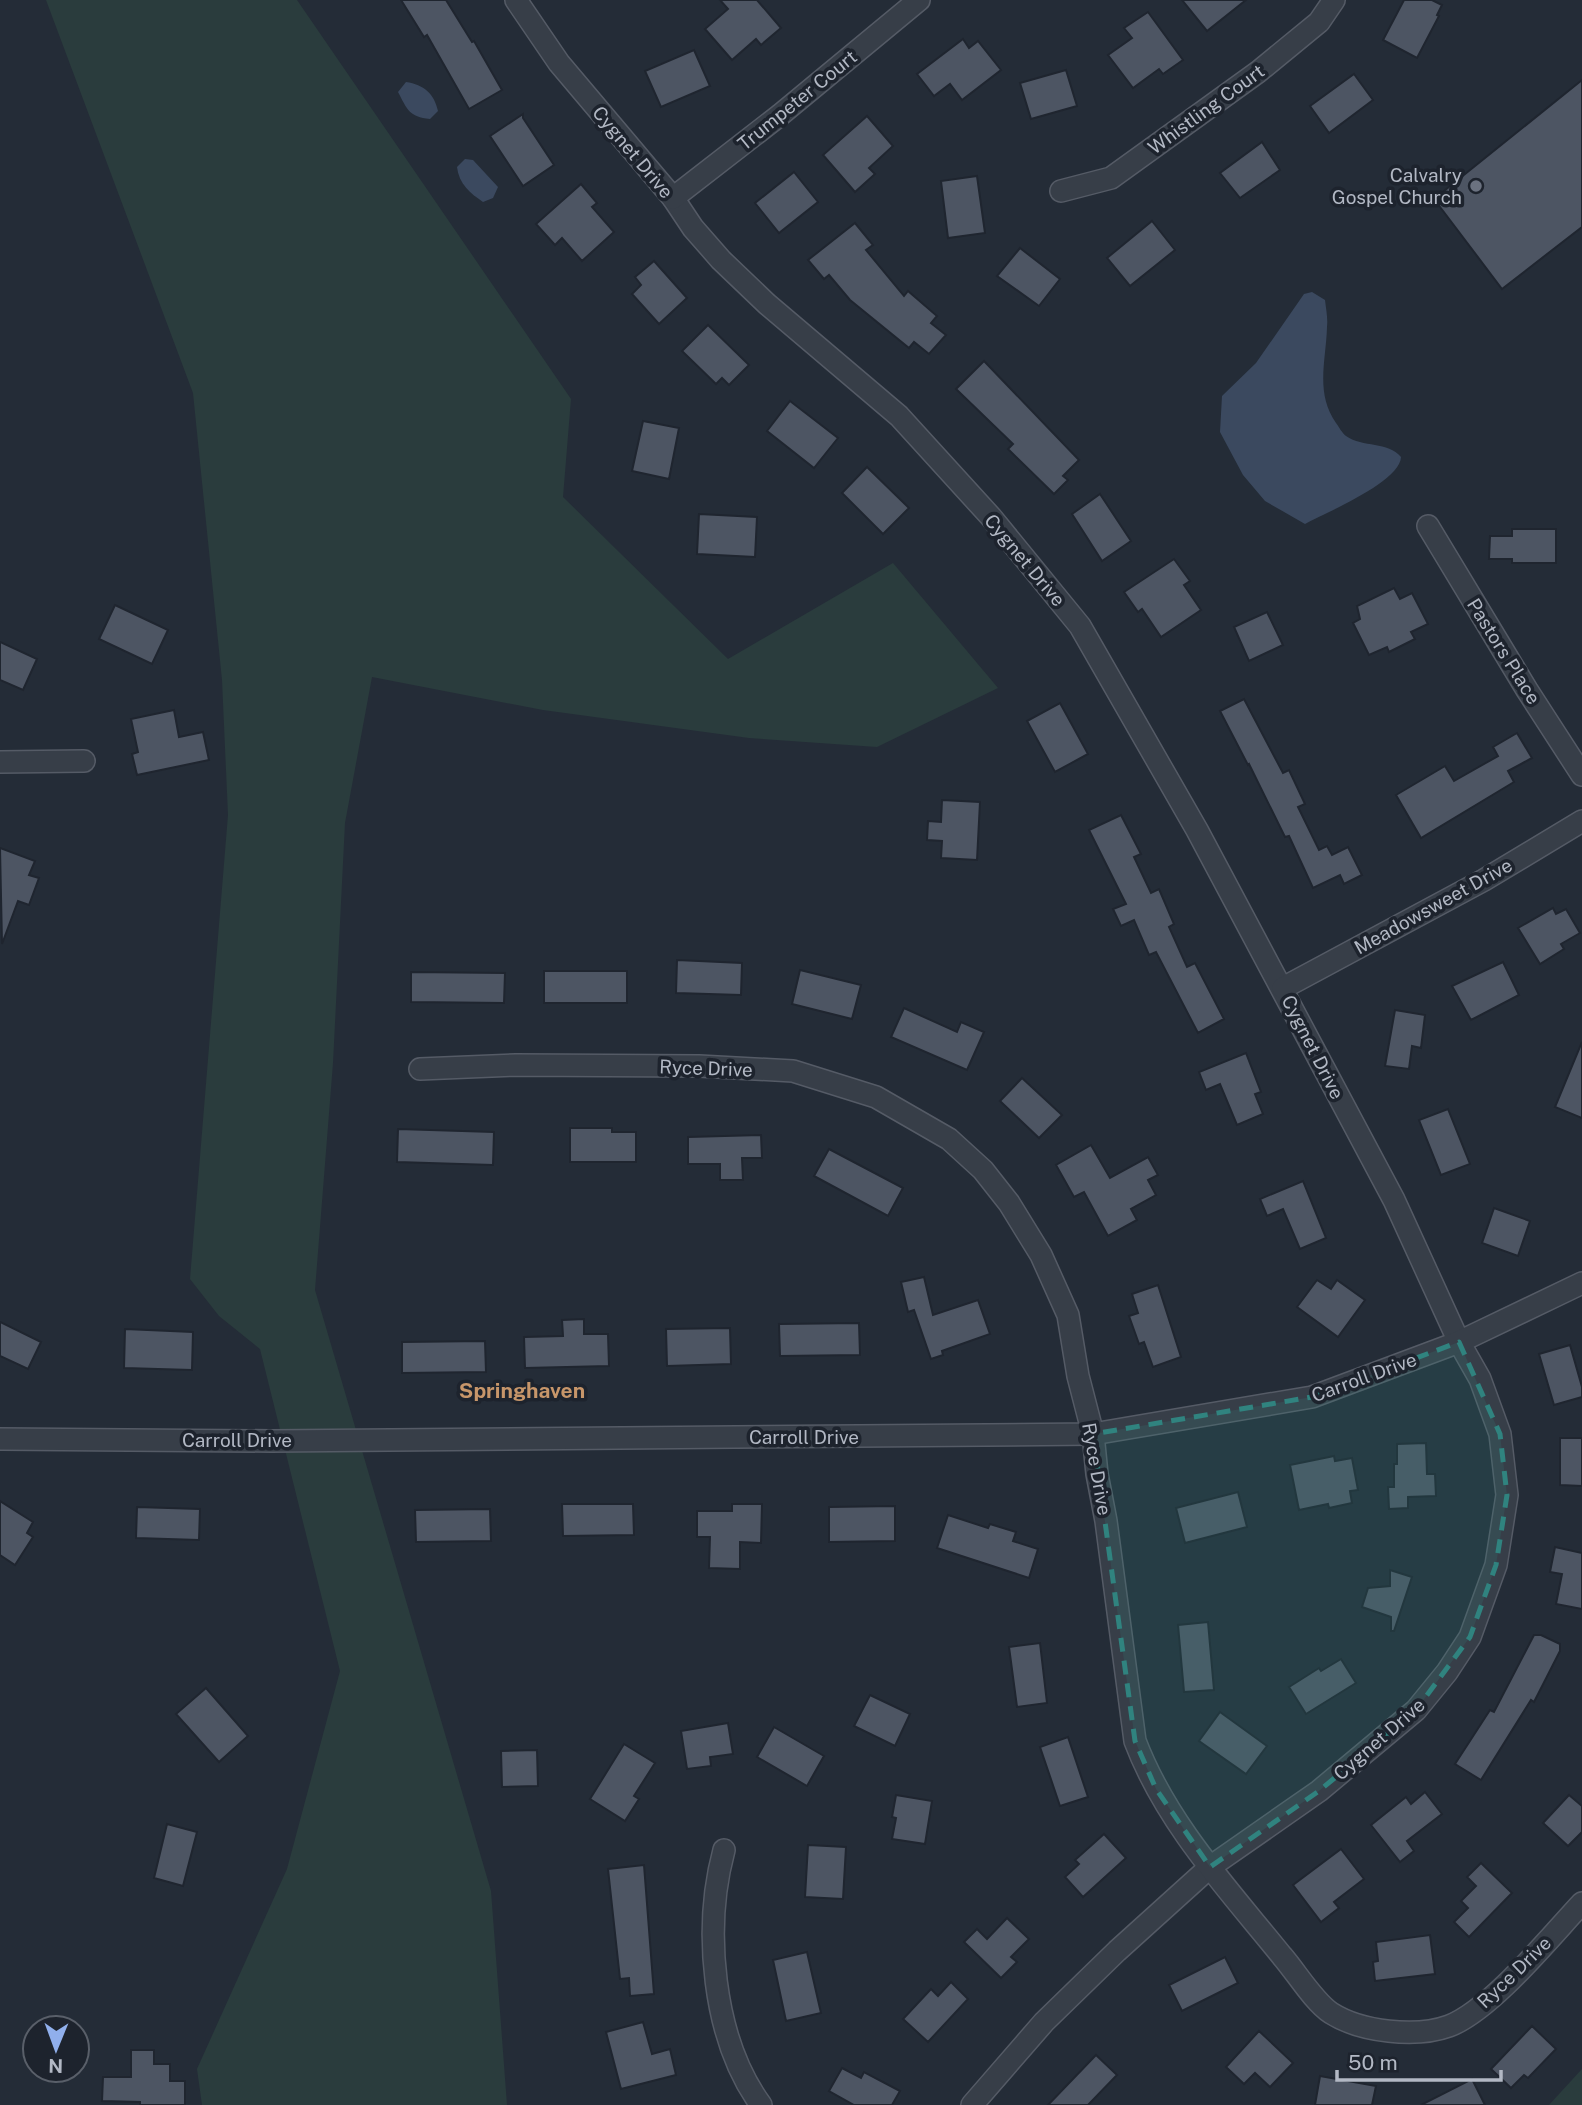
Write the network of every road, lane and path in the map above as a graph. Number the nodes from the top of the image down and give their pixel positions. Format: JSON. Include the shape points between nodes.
{"nodes":[{"id":1,"x":516,"y":0,"type":"edge"},
{"id":2,"x":919,"y":0,"type":"edge"},
{"id":3,"x":1334,"y":0,"type":"edge"},
{"id":4,"x":1061,"y":191,"type":"dead end"},
{"id":5,"x":673,"y":198,"type":"junction"},
{"id":6,"x":1428,"y":526,"type":"dead end"},
{"id":7,"x":84,"y":761,"type":"dead end"},
{"id":8,"x":0,"y":762,"type":"edge"},
{"id":9,"x":1582,"y":775,"type":"edge"},
{"id":10,"x":1582,"y":821,"type":"edge"},
{"id":11,"x":1283,"y":988,"type":"junction"},
{"id":12,"x":420,"y":1069,"type":"dead end"},
{"id":13,"x":1582,"y":1283,"type":"edge"},
{"id":14,"x":1459,"y":1342,"type":"junction"},
{"id":15,"x":1093,"y":1434,"type":"junction"},
{"id":16,"x":0,"y":1439,"type":"edge"},
{"id":17,"x":724,"y":1850,"type":"dead end"},
{"id":18,"x":1210,"y":1867,"type":"junction"},
{"id":19,"x":1582,"y":1903,"type":"edge"},
{"id":20,"x":761,"y":2105,"type":"edge"},
{"id":21,"x":972,"y":2105,"type":"edge"}],
"edges":[{"from":1,"to":5,"type":"street","name":"Cygnet Drive","via":[[559,63]]},
{"from":2,"to":5,"type":"street","name":"Trumpeter Court"},
{"from":3,"to":4,"type":"street","name":"Whistling Court","via":[[1319,22],[1258,72],[1111,178]]},
{"from":5,"to":11,"type":"street","name":"Cygnet Drive","via":[[692,228],[767,304],[899,416],[1080,626]]},
{"from":6,"to":9,"type":"street","name":"Pastors Place"},
{"from":7,"to":8,"type":"street"},
{"from":10,"to":11,"type":"street","name":"Meadowsweet Drive","via":[[1484,880]]},
{"from":11,"to":14,"type":"street","name":"Cygnet Drive","via":[[1394,1200]]},
{"from":12,"to":15,"type":"street","name":"Ryce Drive","via":[[516,1065],[793,1071],[876,1097],[949,1139],[983,1170],[1009,1203],[1041,1255],[1068,1315]]},
{"from":13,"to":14,"type":"street","name":"Carroll Drive"},
{"from":14,"to":15,"type":"street","name":"Carroll Drive","via":[[1312,1397]]},
{"from":14,"to":18,"type":"street","name":"Cygnet Drive","via":[[1480,1379],[1500,1434],[1507,1495],[1496,1565],[1470,1637],[1416,1710],[1319,1791]]},
{"from":15,"to":16,"type":"street","name":"Carroll Drive"},
{"from":15,"to":18,"type":"street","name":"Ryce Drive","via":[[1135,1741],[1156,1789]]},
{"from":17,"to":20,"type":"street","via":[[712,1927],[721,2007],[735,2061]]},
{"from":18,"to":19,"type":"street","name":"Ryce Drive","via":[[1328,2011],[1369,2028],[1411,2033],[1449,2026],[1480,2008]]},
{"from":18,"to":21,"type":"street","name":"Cygnet Drive","via":[[1044,2022]]}]}
